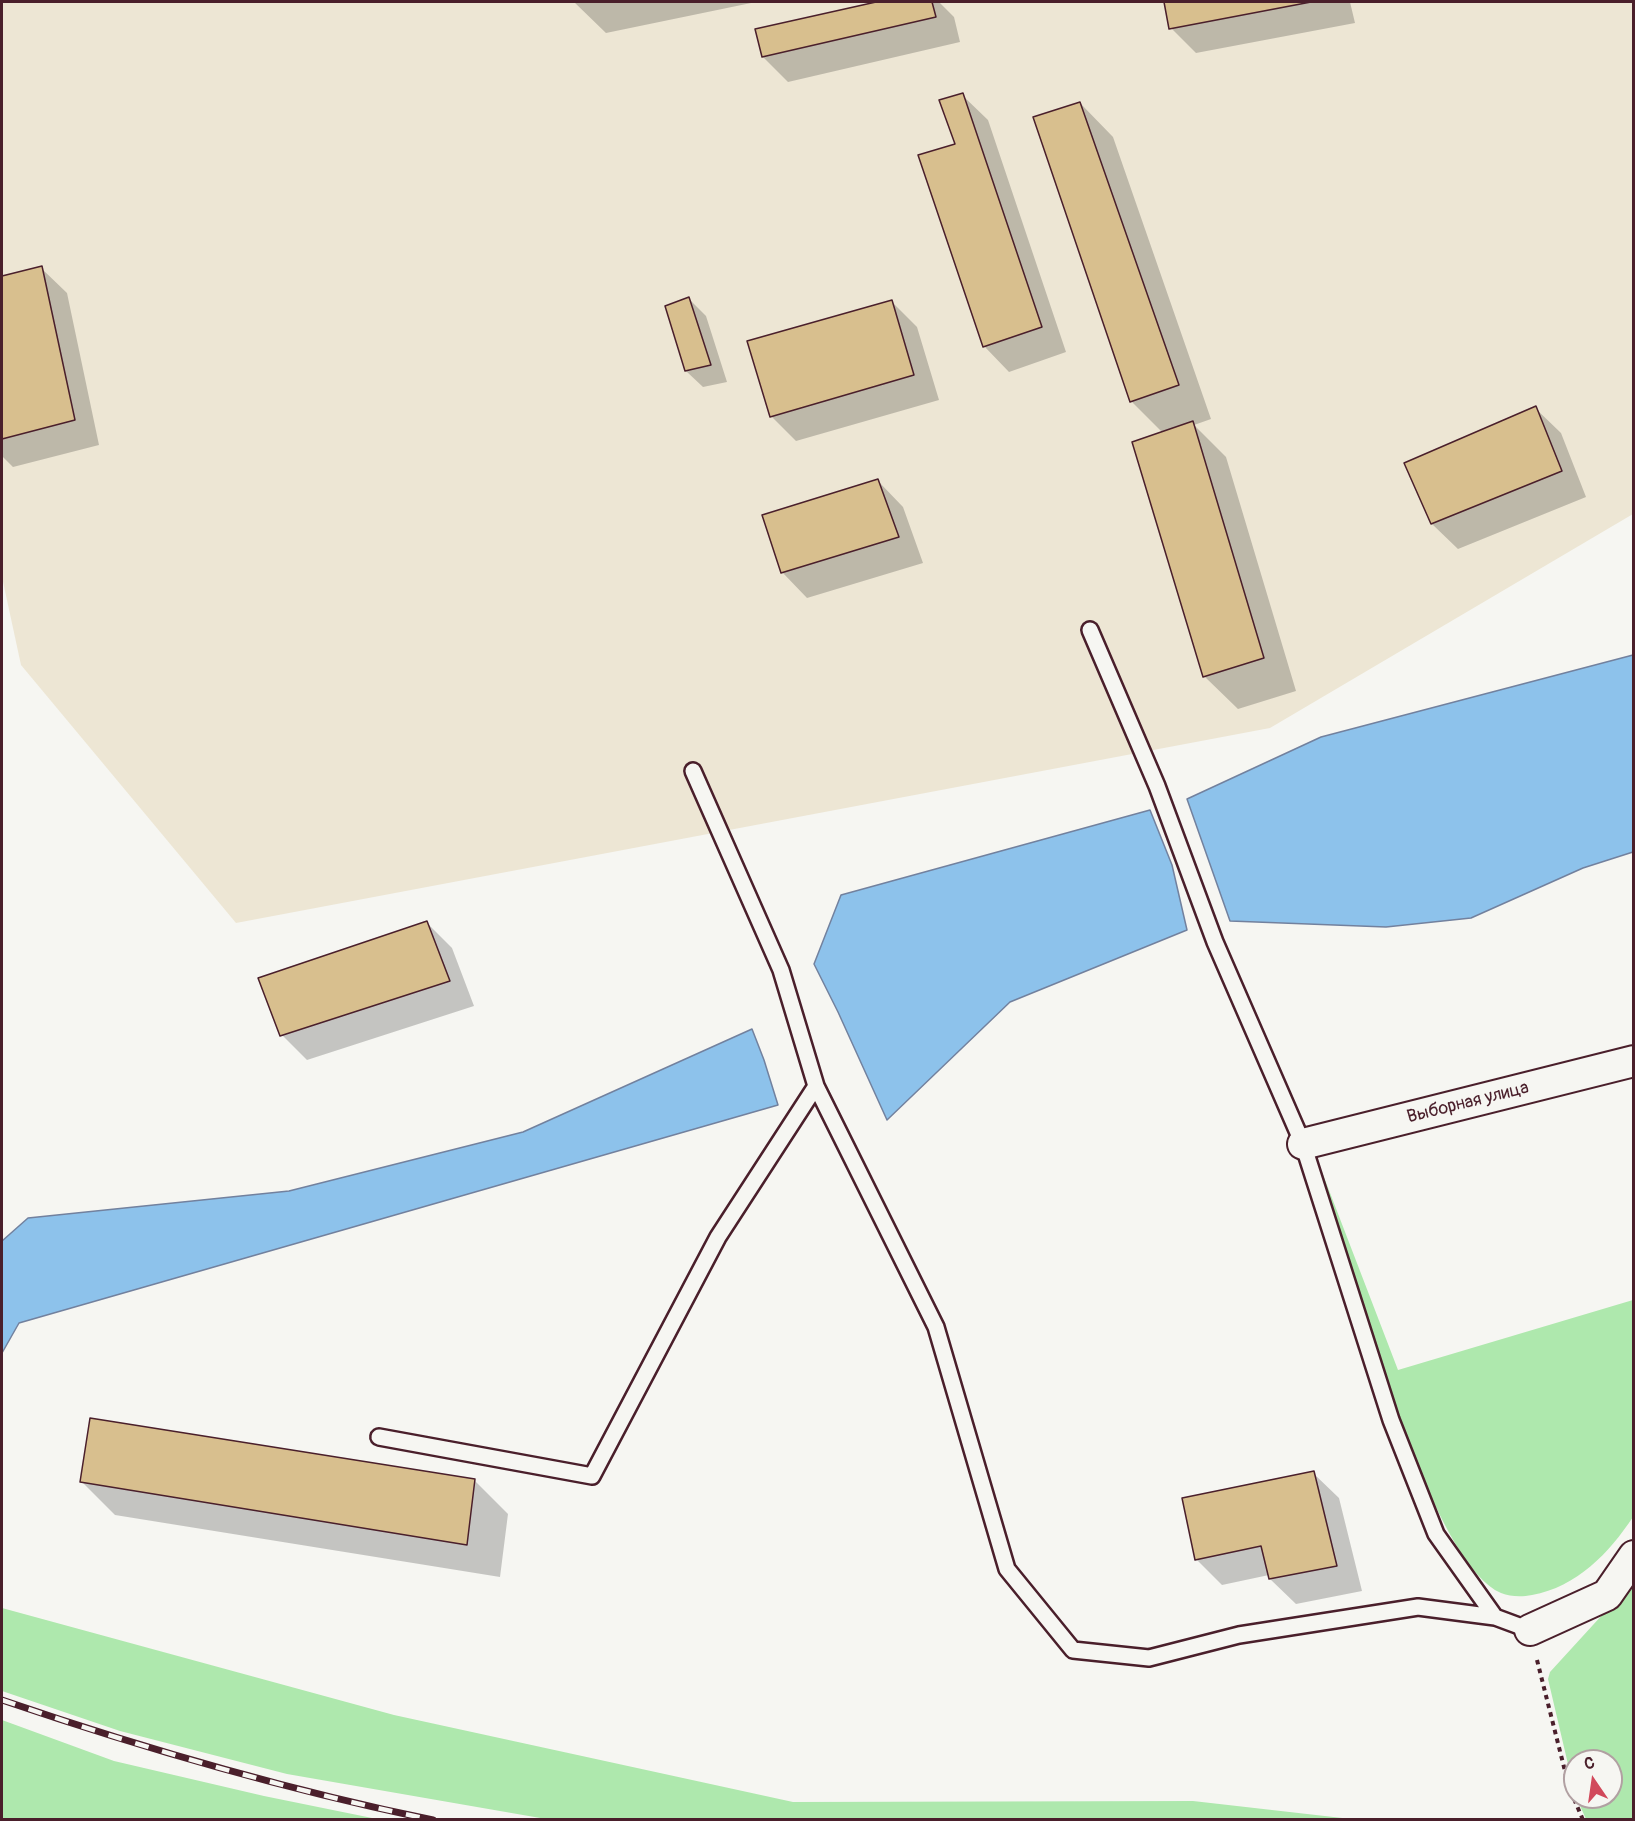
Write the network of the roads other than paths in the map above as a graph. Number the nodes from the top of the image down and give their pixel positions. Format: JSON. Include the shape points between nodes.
{"nodes":[{"id":1,"x":1090,"y":630,"type":"dead end"},
{"id":2,"x":693,"y":771,"type":"dead end"},
{"id":3,"x":1634,"y":1061,"type":"edge"},
{"id":4,"x":816,"y":1086,"type":"junction"},
{"id":5,"x":1303,"y":1144,"type":"junction"},
{"id":6,"x":379,"y":1437,"type":"dead end"},
{"id":7,"x":1634,"y":1556,"type":"edge"},
{"id":8,"x":1495,"y":1617,"type":"junction"},
{"id":9,"x":1530,"y":1630,"type":"joint"}],
"edges":[{"from":1,"to":5,"type":"lane","via":[[1157,786],[1215,942]]},
{"from":2,"to":4,"type":"lane","via":[[781,970]]},
{"from":3,"to":5,"type":"street","name":"Выборная улица"},
{"from":4,"to":6,"type":"lane","via":[[718,1237],[592,1476]]},
{"from":4,"to":8,"type":"lane","via":[[936,1327],[1007,1569],[1073,1650],[1149,1658],[1239,1635],[1418,1606]]},
{"from":5,"to":8,"type":"lane","via":[[1391,1420],[1436,1534]]},
{"from":7,"to":9,"type":"street","via":[[1607,1595]]},
{"from":8,"to":9,"type":"lane"}]}
